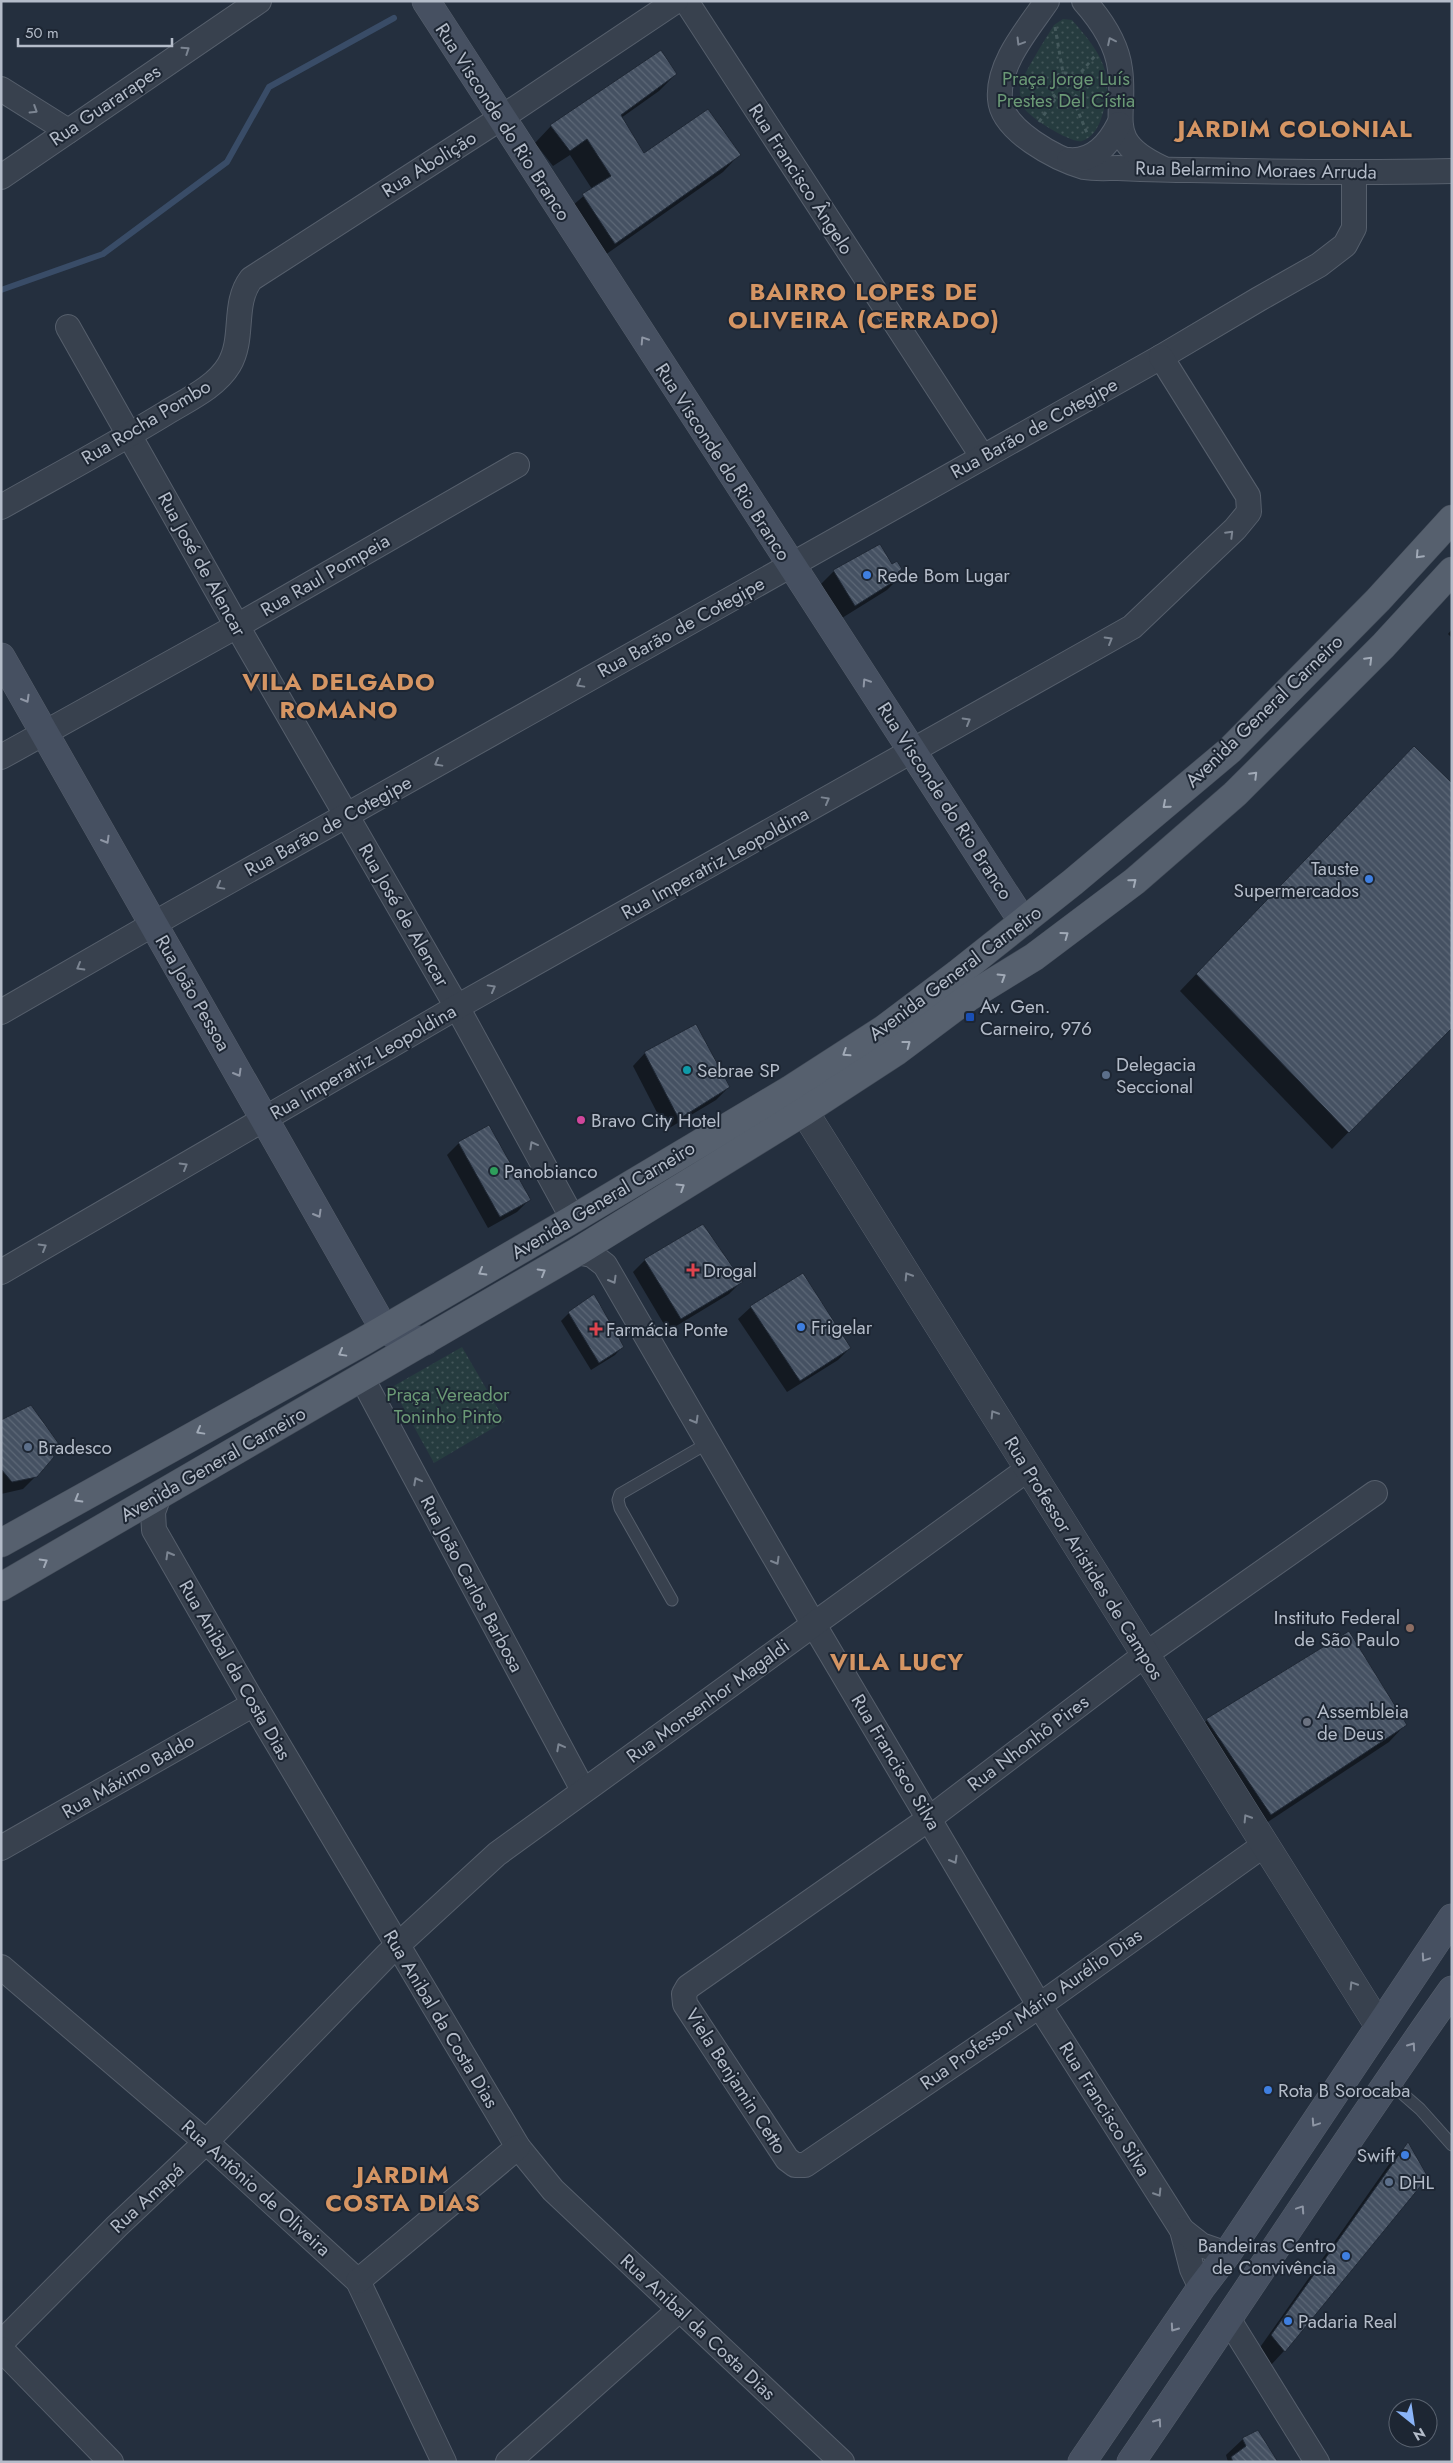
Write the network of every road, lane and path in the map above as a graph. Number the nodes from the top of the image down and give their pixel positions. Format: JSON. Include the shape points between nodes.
{"nodes":[{"id":1,"x":259,"y":1,"type":"edge"},
{"id":2,"x":426,"y":1,"type":"edge"},
{"id":3,"x":676,"y":1,"type":"edge"},
{"id":4,"x":686,"y":1,"type":"edge"},
{"id":5,"x":1083,"y":3,"type":"edge"},
{"id":6,"x":1048,"y":6,"type":"edge"},
{"id":7,"x":1101,"y":49,"type":"dead end"},
{"id":8,"x":1063,"y":73,"type":"junction"},
{"id":9,"x":1076,"y":78,"type":"junction"},
{"id":10,"x":1,"y":89,"type":"edge"},
{"id":11,"x":1056,"y":98,"type":"junction"},
{"id":12,"x":1073,"y":99,"type":"junction"},
{"id":13,"x":501,"y":118,"type":"junction"},
{"id":14,"x":1033,"y":121,"type":"dead end"},
{"id":15,"x":1119,"y":124,"type":"junction"},
{"id":16,"x":1037,"y":125,"type":"junction"},
{"id":17,"x":1045,"y":129,"type":"dead end"},
{"id":18,"x":68,"y":130,"type":"junction"},
{"id":19,"x":1091,"y":142,"type":"dead end"},
{"id":20,"x":1062,"y":159,"type":"junction"},
{"id":21,"x":1166,"y":170,"type":"junction"},
{"id":22,"x":1452,"y":171,"type":"edge"},
{"id":23,"x":1354,"y":173,"type":"junction"},
{"id":24,"x":1,"y":176,"type":"edge"},
{"id":25,"x":241,"y":301,"type":"joint"},
{"id":26,"x":68,"y":327,"type":"dead end"},
{"id":27,"x":1161,"y":358,"type":"junction"},
{"id":28,"x":130,"y":435,"type":"junction"},
{"id":29,"x":982,"y":456,"type":"junction"},
{"id":30,"x":517,"y":465,"type":"dead end"},
{"id":31,"x":1,"y":507,"type":"edge"},
{"id":32,"x":1452,"y":519,"type":"edge"},
{"id":33,"x":790,"y":565,"type":"junction"},
{"id":34,"x":1452,"y":571,"type":"edge"},
{"id":35,"x":237,"y":626,"type":"junction"},
{"id":36,"x":1,"y":657,"type":"edge"},
{"id":37,"x":45,"y":732,"type":"junction"},
{"id":38,"x":912,"y":752,"type":"junction"},
{"id":39,"x":1,"y":757,"type":"edge"},
{"id":40,"x":346,"y":815,"type":"junction"},
{"id":41,"x":1023,"y":922,"type":"junction"},
{"id":42,"x":153,"y":924,"type":"junction"},
{"id":43,"x":457,"y":1008,"type":"junction"},
{"id":44,"x":1,"y":1012,"type":"edge"},
{"id":45,"x":790,"y":1089,"type":"junction"},
{"id":46,"x":805,"y":1111,"type":"junction"},
{"id":47,"x":264,"y":1120,"type":"junction"},
{"id":48,"x":574,"y":1219,"type":"junction"},
{"id":49,"x":577,"y":1252,"type":"junction"},
{"id":50,"x":1,"y":1272,"type":"edge"},
{"id":51,"x":384,"y":1329,"type":"junction"},
{"id":52,"x":425,"y":1341,"type":"junction"},
{"id":53,"x":362,"y":1378,"type":"junction"},
{"id":54,"x":708,"y":1443,"type":"junction"},
{"id":55,"x":1028,"y":1470,"type":"junction"},
{"id":56,"x":1374,"y":1493,"type":"dead end"},
{"id":57,"x":159,"y":1496,"type":"junction"},
{"id":58,"x":1,"y":1543,"type":"edge"},
{"id":59,"x":1,"y":1587,"type":"edge"},
{"id":60,"x":672,"y":1600,"type":"dead end"},
{"id":61,"x":814,"y":1625,"type":"junction"},
{"id":62,"x":1146,"y":1654,"type":"junction"},
{"id":63,"x":254,"y":1704,"type":"junction"},
{"id":64,"x":583,"y":1790,"type":"junction"},
{"id":65,"x":930,"y":1818,"type":"junction"},
{"id":66,"x":1264,"y":1845,"type":"junction"},
{"id":67,"x":1,"y":1848,"type":"edge"},
{"id":68,"x":1452,"y":1918,"type":"edge"},
{"id":69,"x":397,"y":1946,"type":"junction"},
{"id":70,"x":1,"y":1968,"type":"edge"},
{"id":71,"x":1452,"y":1990,"type":"edge"},
{"id":72,"x":684,"y":1994,"type":"joint"},
{"id":73,"x":1039,"y":2005,"type":"junction"},
{"id":74,"x":1379,"y":2026,"type":"junction"},
{"id":75,"x":1387,"y":2080,"type":"junction"},
{"id":76,"x":206,"y":2142,"type":"junction"},
{"id":77,"x":1452,"y":2145,"type":"edge"},
{"id":78,"x":518,"y":2147,"type":"junction"},
{"id":79,"x":795,"y":2165,"type":"joint"},
{"id":80,"x":1182,"y":2230,"type":"junction"},
{"id":81,"x":1274,"y":2250,"type":"junction"},
{"id":82,"x":1228,"y":2254,"type":"junction"},
{"id":83,"x":358,"y":2281,"type":"junction"},
{"id":84,"x":1201,"y":2288,"type":"junction"},
{"id":85,"x":679,"y":2310,"type":"junction"},
{"id":86,"x":1229,"y":2320,"type":"junction"},
{"id":87,"x":1,"y":2343,"type":"edge"},
{"id":88,"x":1,"y":2349,"type":"edge"},
{"id":89,"x":111,"y":2462,"type":"edge"},
{"id":90,"x":444,"y":2462,"type":"edge"},
{"id":91,"x":508,"y":2462,"type":"edge"},
{"id":92,"x":842,"y":2462,"type":"edge"},
{"id":93,"x":1082,"y":2462,"type":"edge"},
{"id":94,"x":1131,"y":2462,"type":"edge"},
{"id":95,"x":1317,"y":2462,"type":"edge"}],
"edges":[{"from":18,"to":1,"type":"street","name":"Rua Guararapes","one_way":true},
{"from":2,"to":13,"type":"main road","name":"Rua Visconde do Rio Branco"},
{"from":3,"to":13,"type":"street","name":"Rua Abolição"},
{"from":4,"to":29,"type":"street","name":"Rua Francisco Ângelo"},
{"from":15,"to":5,"type":"street","one_way":true,"via":[[1118,57],[1106,31]]},
{"from":6,"to":8,"type":"path"},
{"from":6,"to":20,"type":"street","name":"Rua Belarmino Moraes Arruda","one_way":true,"via":[[1008,63],[1000,87],[1000,100],[1013,127]]},
{"from":7,"to":9,"type":"path"},
{"from":8,"to":9,"type":"path"},
{"from":8,"to":11,"type":"path","via":[[1051,86]]},
{"from":9,"to":12,"type":"path","via":[[1079,91]]},
{"from":10,"to":18,"type":"street","one_way":true},
{"from":11,"to":12,"type":"path","via":[[1064,101]]},
{"from":11,"to":16,"type":"path"},
{"from":12,"to":19,"type":"path"},
{"from":13,"to":25,"type":"street","name":"Rua Abolição","via":[[251,279],[243,290]]},
{"from":33,"to":13,"type":"main road","name":"Rua Visconde do Rio Branco","one_way":true},
{"from":14,"to":16,"type":"path"},
{"from":15,"to":20,"type":"street","via":[[1105,147],[1091,157]]},
{"from":15,"to":21,"type":"street","via":[[1123,137],[1133,150]]},
{"from":16,"to":17,"type":"path"},
{"from":18,"to":24,"type":"street","name":"Rua Guararapes"},
{"from":20,"to":21,"type":"street","name":"Rua Belarmino Moraes Arruda","via":[[1086,167]]},
{"from":21,"to":23,"type":"street","name":"Rua Belarmino Moraes Arruda"},
{"from":22,"to":23,"type":"street","name":"Rua Belarmino Moraes Arruda"},
{"from":23,"to":27,"type":"street","name":"Rua Barão de Cotegipe","via":[[1354,228],[1345,244],[1319,266]]},
{"from":25,"to":28,"type":"street","name":"Rua Rocha Pombo","via":[[238,345],[229,366],[204,390]]},
{"from":26,"to":28,"type":"street","name":"Rua José de Alencar"},
{"from":27,"to":29,"type":"street","name":"Rua Barão de Cotegipe"},
{"from":38,"to":27,"type":"street","name":"Rua Imperatriz Leopoldina","one_way":true,"via":[[1132,627],[1249,512],[1248,496]]},
{"from":28,"to":31,"type":"street","name":"Rua Rocha Pombo"},
{"from":28,"to":35,"type":"street","name":"Rua José de Alencar"},
{"from":29,"to":33,"type":"street","name":"Rua Barão de Cotegipe"},
{"from":30,"to":35,"type":"street","name":"Rua Raul Pompeia"},
{"from":32,"to":41,"type":"main road","name":"Avenida General Carneiro","one_way":true,"via":[[1378,600],[1230,750],[1132,835]]},
{"from":38,"to":33,"type":"main road","name":"Rua Visconde do Rio Branco","one_way":true},
{"from":33,"to":40,"type":"street","name":"Rua Barão de Cotegipe","one_way":true},
{"from":46,"to":34,"type":"main road","name":"Avenida General Carneiro","one_way":true,"via":[[1034,957],[1135,881],[1235,794],[1383,646]]},
{"from":35,"to":37,"type":"street","name":"Rua Raul Pompeia"},
{"from":35,"to":40,"type":"street","name":"Rua José de Alencar"},
{"from":36,"to":37,"type":"main road","name":"Rua João Pessoa","one_way":true},
{"from":37,"to":39,"type":"street","name":"Rua Raul Pompeia"},
{"from":37,"to":42,"type":"main road","name":"Rua João Pessoa","one_way":true},
{"from":38,"to":41,"type":"main road","name":"Rua Visconde do Rio Branco"},
{"from":43,"to":38,"type":"street","name":"Rua Imperatriz Leopoldina","one_way":true},
{"from":40,"to":42,"type":"street","name":"Rua Barão de Cotegipe","one_way":true},
{"from":40,"to":43,"type":"street","name":"Rua José de Alencar"},
{"from":41,"to":45,"type":"main road","name":"Avenida General Carneiro","one_way":true,"via":[[884,1029]]},
{"from":42,"to":44,"type":"street","name":"Rua Barão de Cotegipe","one_way":true},
{"from":42,"to":47,"type":"main road","name":"Rua João Pessoa","one_way":true},
{"from":43,"to":47,"type":"street","name":"Rua Imperatriz Leopoldina"},
{"from":48,"to":43,"type":"street","name":"Rua José de Alencar","one_way":true},
{"from":45,"to":46,"type":"street","name":"Rua Professor Aristides de Campos"},
{"from":45,"to":48,"type":"main road","name":"Avenida General Carneiro"},
{"from":49,"to":46,"type":"main road","name":"Avenida General Carneiro","one_way":true},
{"from":55,"to":46,"type":"street","name":"Rua Professor Aristides de Campos","one_way":true},
{"from":50,"to":47,"type":"street","name":"Rua Imperatriz Leopoldina","one_way":true},
{"from":47,"to":51,"type":"main road","name":"Rua João Pessoa","one_way":true},
{"from":48,"to":51,"type":"main road","name":"Avenida General Carneiro","one_way":true},
{"from":52,"to":49,"type":"main road","name":"Avenida General Carneiro","one_way":true},
{"from":49,"to":54,"type":"street","name":"Rua Francisco Silva","one_way":true,"via":[[592,1255],[605,1265]]},
{"from":51,"to":52,"type":"main road","via":[[404,1338]]},
{"from":51,"to":58,"type":"main road","name":"Avenida General Carneiro","one_way":true},
{"from":52,"to":53,"type":"main road","name":"Avenida General Carneiro"},
{"from":53,"to":57,"type":"main road","name":"Avenida General Carneiro"},
{"from":64,"to":53,"type":"street","name":"Rua João Carlos Barbosa","one_way":true},
{"from":54,"to":60,"type":"lane","via":[[620,1494],[618,1500]]},
{"from":54,"to":61,"type":"street","name":"Rua Francisco Silva","one_way":true},
{"from":55,"to":61,"type":"street","name":"Rua Monsenhor Magaldi"},
{"from":55,"to":62,"type":"street","name":"Rua Professor Aristides de Campos"},
{"from":56,"to":62,"type":"street","name":"Rua Nhonhô Pires"},
{"from":59,"to":57,"type":"main road","name":"Avenida General Carneiro","one_way":true},
{"from":63,"to":57,"type":"street","name":"Rua Anibal da Costa Dias","one_way":true,"via":[[154,1530],[152,1512]]},
{"from":61,"to":64,"type":"street","name":"Rua Monsenhor Magaldi"},
{"from":61,"to":65,"type":"street","name":"Rua Francisco Silva"},
{"from":62,"to":65,"type":"street","name":"Rua Nhonhô Pires"},
{"from":66,"to":62,"type":"street","name":"Rua Professor Aristides de Campos","one_way":true},
{"from":63,"to":67,"type":"street","name":"Rua Máximo Baldo"},
{"from":63,"to":69,"type":"street","name":"Rua Anibal da Costa Dias"},
{"from":64,"to":69,"type":"street","name":"Rua Monsenhor Magaldi","via":[[497,1854]]},
{"from":65,"to":72,"type":"street","name":"Rua Nhonhô Pires","via":[[688,1988]]},
{"from":65,"to":73,"type":"street","name":"Rua Francisco Silva","one_way":true},
{"from":66,"to":73,"type":"street","name":"Rua Professor Mário Aurélio Dias"},
{"from":74,"to":66,"type":"street","name":"Rua Professor Aristides de Campos","one_way":true},
{"from":68,"to":74,"type":"main road","one_way":true},
{"from":69,"to":76,"type":"street","name":"Rua Amapá"},
{"from":69,"to":78,"type":"street","name":"Rua Anibal da Costa Dias"},
{"from":70,"to":76,"type":"street","name":"Rua Antônio de Oliveira"},
{"from":75,"to":71,"type":"main road","one_way":true},
{"from":72,"to":79,"type":"street","name":"Viela Benjamin Cetto","via":[[685,2004],[787,2159]]},
{"from":73,"to":79,"type":"street","name":"Rua Professor Mário Aurélio Dias","via":[[805,2165]]},
{"from":73,"to":80,"type":"street","name":"Rua Francisco Silva","one_way":true},
{"from":74,"to":75,"type":"main road","via":[[1387,2048]]},
{"from":74,"to":82,"type":"main road","one_way":true},
{"from":75,"to":77,"type":"lane","via":[[1420,2109]]},
{"from":81,"to":75,"type":"main road","one_way":true},
{"from":76,"to":83,"type":"street","name":"Rua Antônio de Oliveira"},
{"from":76,"to":87,"type":"street","name":"Rua Amapá"},
{"from":78,"to":83,"type":"street"},
{"from":78,"to":85,"type":"street","name":"Rua Anibal da Costa Dias","via":[[553,2190]]},
{"from":80,"to":82,"type":"street","name":"Rua Francisco Silva","via":[[1201,2244]]},
{"from":80,"to":84,"type":"street","name":"Rua Francisco Silva","via":[[1192,2269]]},
{"from":81,"to":82,"type":"main road"},
{"from":81,"to":86,"type":"main road"},
{"from":82,"to":84,"type":"main road"},
{"from":83,"to":90,"type":"street","name":"Rua Antônio de Oliveira"},
{"from":84,"to":86,"type":"main road"},
{"from":84,"to":93,"type":"main road","one_way":true},
{"from":85,"to":91,"type":"street"},
{"from":85,"to":92,"type":"street","name":"Rua Anibal da Costa Dias"},
{"from":94,"to":86,"type":"main road","one_way":true},
{"from":86,"to":95,"type":"street"},
{"from":88,"to":89,"type":"street"}]}
